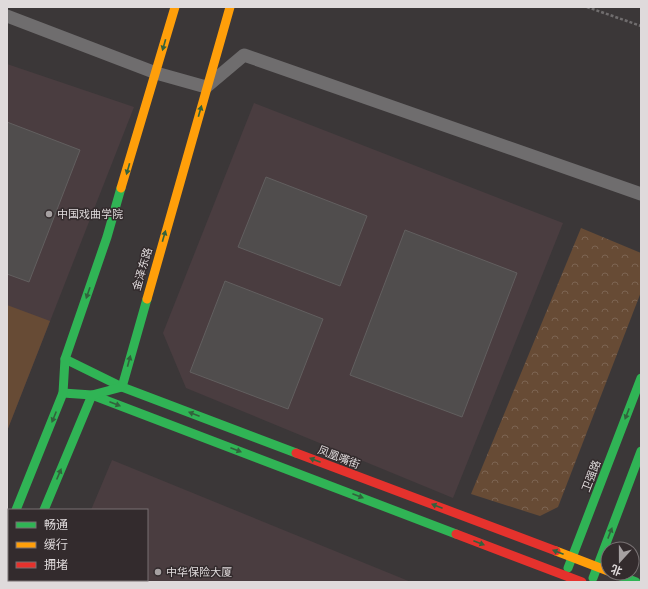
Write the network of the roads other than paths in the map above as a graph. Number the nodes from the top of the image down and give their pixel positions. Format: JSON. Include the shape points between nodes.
{"nodes":[{"id":1,"x":175,"y":7,"type":"edge"},
{"id":2,"x":230,"y":7,"type":"edge"},
{"id":3,"x":7,"y":16,"type":"edge"},
{"id":4,"x":156,"y":73,"type":"junction"},
{"id":5,"x":206,"y":87,"type":"junction"},
{"id":6,"x":641,"y":194,"type":"edge"},
{"id":7,"x":64,"y":359,"type":"junction"},
{"id":8,"x":641,"y":378,"type":"edge"},
{"id":9,"x":122,"y":387,"type":"junction"},
{"id":10,"x":64,"y":393,"type":"junction"},
{"id":11,"x":92,"y":395,"type":"junction"},
{"id":12,"x":641,"y":451,"type":"edge"},
{"id":13,"x":16,"y":509,"type":"edge"},
{"id":14,"x":44,"y":509,"type":"edge"},
{"id":15,"x":572,"y":558,"type":"junction"},
{"id":16,"x":597,"y":567,"type":"junction"},
{"id":17,"x":600,"y":568,"type":"edge"},
{"id":18,"x":564,"y":579,"type":"edge"},
{"id":19,"x":582,"y":582,"type":"edge"},
{"id":20,"x":591,"y":582,"type":"edge"}],
"edges":[{"from":1,"to":4,"type":"street","one_way":true},
{"from":2,"to":5,"type":"street","name":"金泽东路"},
{"from":3,"to":4,"type":"street"},
{"from":4,"to":5,"type":"street"},
{"from":4,"to":7,"type":"street","one_way":true,"via":[[108,238]]},
{"from":5,"to":6,"type":"street","via":[[244,54]]},
{"from":9,"to":5,"type":"street","name":"金泽东路","one_way":true},
{"from":7,"to":9,"type":"street","name":"凤凰嘴街"},
{"from":7,"to":10,"type":"street"},
{"from":8,"to":15,"type":"street","name":"卫强路","one_way":true},
{"from":9,"to":11,"type":"street"},
{"from":15,"to":9,"type":"street","name":"凤凰嘴街","one_way":true},
{"from":10,"to":11,"type":"street"},
{"from":10,"to":13,"type":"street","one_way":true},
{"from":14,"to":11,"type":"street","one_way":true},
{"from":11,"to":18,"type":"street","one_way":true},
{"from":16,"to":12,"type":"street","one_way":true},
{"from":15,"to":16,"type":"street","name":"凤凰嘴街"},
{"from":15,"to":18,"type":"street","name":"卫强路"},
{"from":16,"to":17,"type":"street","name":"凤凰嘴街"},
{"from":16,"to":20,"type":"street"},
{"from":18,"to":19,"type":"street"}]}
